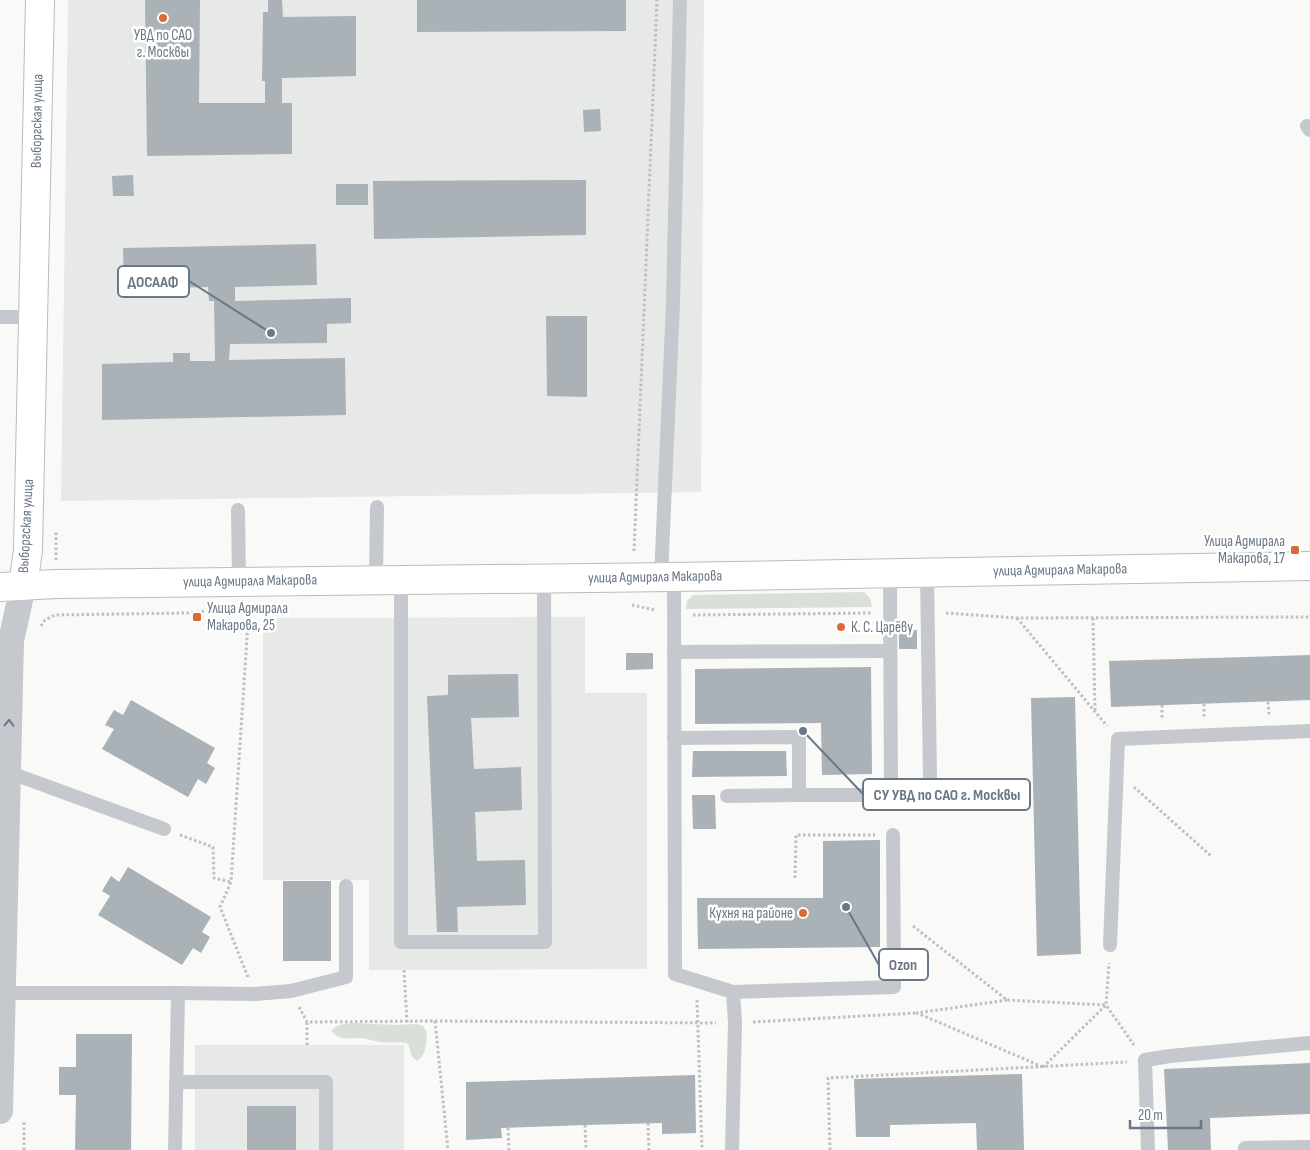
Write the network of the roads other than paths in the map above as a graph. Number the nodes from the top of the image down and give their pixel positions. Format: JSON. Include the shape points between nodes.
{"nodes":[{"id":1,"x":40,"y":0,"type":"edge"},
{"id":2,"x":680,"y":0,"type":"edge"},
{"id":3,"x":0,"y":317,"type":"edge"},
{"id":4,"x":33,"y":317,"type":"junction"},
{"id":5,"x":377,"y":506,"type":"dead end"},
{"id":6,"x":238,"y":510,"type":"dead end"},
{"id":7,"x":1310,"y":566,"type":"edge"},
{"id":8,"x":927,"y":572,"type":"junction"},
{"id":9,"x":890,"y":573,"type":"junction"},
{"id":10,"x":667,"y":577,"type":"junction"},
{"id":11,"x":544,"y":578,"type":"junction"},
{"id":12,"x":389,"y":579,"type":"junction"},
{"id":13,"x":239,"y":582,"type":"junction"},
{"id":14,"x":11,"y":587,"type":"edge"},
{"id":15,"x":890,"y":651,"type":"junction"},
{"id":16,"x":674,"y":652,"type":"junction"},
{"id":17,"x":1310,"y":731,"type":"edge"},
{"id":18,"x":674,"y":738,"type":"junction"},
{"id":19,"x":8,"y":772,"type":"junction"},
{"id":20,"x":930,"y":779,"type":"dead end"},
{"id":21,"x":799,"y":795,"type":"junction"},
{"id":22,"x":727,"y":796,"type":"dead end"},
{"id":23,"x":164,"y":829,"type":"road end"},
{"id":24,"x":893,"y":835,"type":"road end"},
{"id":25,"x":346,"y":886,"type":"dead end"},
{"id":26,"x":1110,"y":945,"type":"road end"},
{"id":27,"x":733,"y":992,"type":"junction"},
{"id":28,"x":3,"y":993,"type":"junction"},
{"id":29,"x":178,"y":993,"type":"junction"},
{"id":30,"x":1310,"y":1044,"type":"edge"},
{"id":31,"x":176,"y":1082,"type":"junction"},
{"id":32,"x":0,"y":1111,"type":"edge"},
{"id":33,"x":1310,"y":1147,"type":"edge"},
{"id":34,"x":175,"y":1150,"type":"edge"},
{"id":35,"x":326,"y":1150,"type":"edge"},
{"id":36,"x":732,"y":1150,"type":"edge"},
{"id":37,"x":1148,"y":1150,"type":"edge"},
{"id":38,"x":1245,"y":1150,"type":"edge"}],
"edges":[{"from":1,"to":4,"type":"street","name":"Выборгская улица"},
{"from":2,"to":10,"type":"lane"},
{"from":3,"to":4,"type":"lane"},
{"from":4,"to":14,"type":"street","name":"Выборгская улица","via":[[28,550]]},
{"from":5,"to":12,"type":"lane"},
{"from":6,"to":13,"type":"lane"},
{"from":7,"to":8,"type":"street","name":"улица Адмирала Макарова"},
{"from":8,"to":9,"type":"street","name":"улица Адмирала Макарова"},
{"from":8,"to":20,"type":"lane"},
{"from":9,"to":10,"type":"street","name":"улица Адмирала Макарова"},
{"from":9,"to":15,"type":"lane"},
{"from":10,"to":11,"type":"street","name":"улица Адмирала Макарова"},
{"from":10,"to":16,"type":"lane"},
{"from":11,"to":12,"type":"street","name":"улица Адмирала Макарова"},
{"from":11,"to":12,"type":"lane","via":[[545,942],[401,942]]},
{"from":12,"to":13,"type":"street","name":"улица Адмирала Макарова"},
{"from":13,"to":14,"type":"street","name":"улица Адмирала Макарова"},
{"from":19,"to":14,"type":"street","name":"Выборгская улица","one_way":true},
{"from":15,"to":16,"type":"lane"},
{"from":15,"to":21,"type":"lane","via":[[891,795]]},
{"from":16,"to":18,"type":"lane"},
{"from":17,"to":26,"type":"lane","via":[[1118,739]]},
{"from":18,"to":21,"type":"lane","via":[[799,737]]},
{"from":18,"to":27,"type":"lane","via":[[675,974]]},
{"from":19,"to":23,"type":"lane"},
{"from":19,"to":28,"type":"street","name":"Выборгская улица"},
{"from":21,"to":22,"type":"lane"},
{"from":24,"to":27,"type":"lane","via":[[894,987]]},
{"from":25,"to":29,"type":"lane","via":[[346,977],[291,991]]},
{"from":27,"to":36,"type":"lane"},
{"from":28,"to":29,"type":"lane"},
{"from":28,"to":32,"type":"street","name":"Выборгская улица"},
{"from":29,"to":31,"type":"lane"},
{"from":30,"to":37,"type":"lane","via":[[1145,1060]]},
{"from":31,"to":34,"type":"lane"},
{"from":31,"to":35,"type":"lane","via":[[326,1082]]},
{"from":33,"to":38,"type":"lane"}]}
